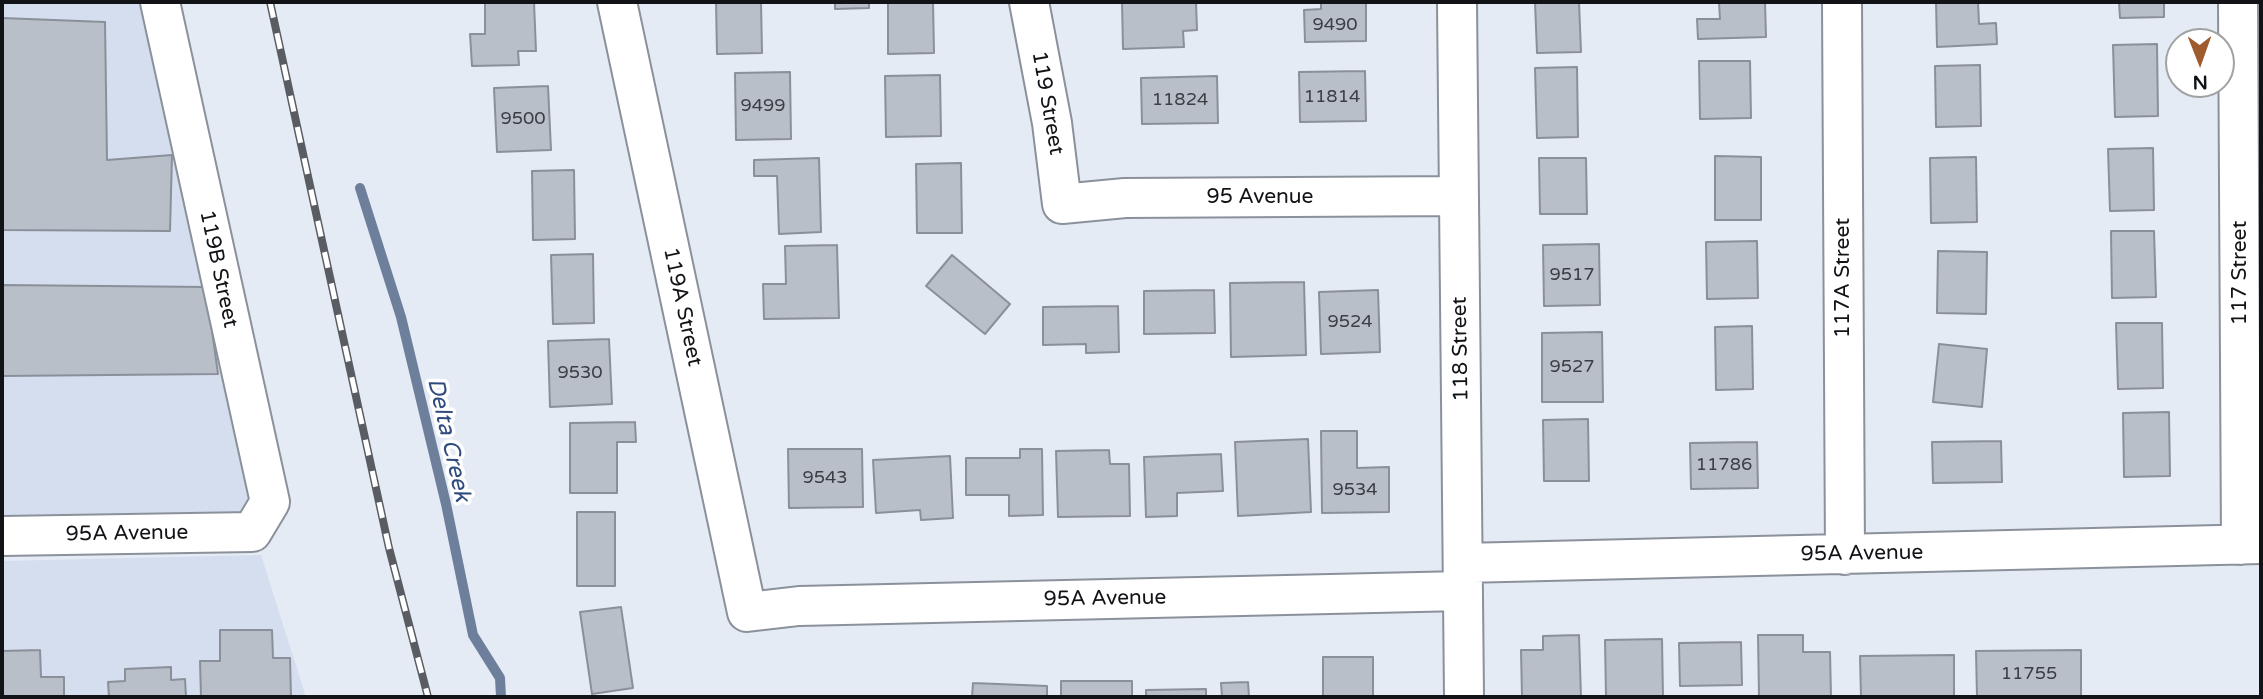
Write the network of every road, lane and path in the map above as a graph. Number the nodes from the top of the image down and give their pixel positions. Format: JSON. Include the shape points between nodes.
{"nodes":[{"id":1,"x":160,"y":2,"type":"edge"},
{"id":2,"x":617,"y":2,"type":"edge"},
{"id":3,"x":1029,"y":2,"type":"edge"},
{"id":4,"x":1457,"y":2,"type":"edge"},
{"id":5,"x":1842,"y":2,"type":"edge"},
{"id":6,"x":2238,"y":2,"type":"edge"},
{"id":7,"x":1459,"y":196,"type":"junction"},
{"id":8,"x":1062,"y":204,"type":"joint"},
{"id":9,"x":252,"y":533,"type":"joint"},
{"id":10,"x":2,"y":536,"type":"edge"},
{"id":11,"x":2251,"y":544,"type":"edge"},
{"id":12,"x":1844,"y":555,"type":"junction"},
{"id":13,"x":1463,"y":577,"type":"junction"},
{"id":14,"x":747,"y":611,"type":"joint"},
{"id":15,"x":1464,"y":697,"type":"edge"}],
"edges":[{"from":1,"to":9,"type":"street","name":"119B Street","via":[[270,502]]},
{"from":2,"to":14,"type":"street","name":"119A Street"},
{"from":3,"to":8,"type":"street","name":"119 Street"},
{"from":4,"to":7,"type":"street","name":"118 Street"},
{"from":5,"to":12,"type":"street","name":"117A Street"},
{"from":6,"to":11,"type":"street","name":"117 Street"},
{"from":7,"to":8,"type":"street","name":"95 Avenue","via":[[1125,198]]},
{"from":7,"to":13,"type":"street","name":"118 Street"},
{"from":9,"to":10,"type":"street","name":"95A Avenue"},
{"from":11,"to":12,"type":"street","name":"95A Avenue"},
{"from":12,"to":13,"type":"street","name":"95A Avenue"},
{"from":13,"to":14,"type":"street","name":"95A Avenue"},
{"from":13,"to":15,"type":"street","name":"118 Street"}]}
